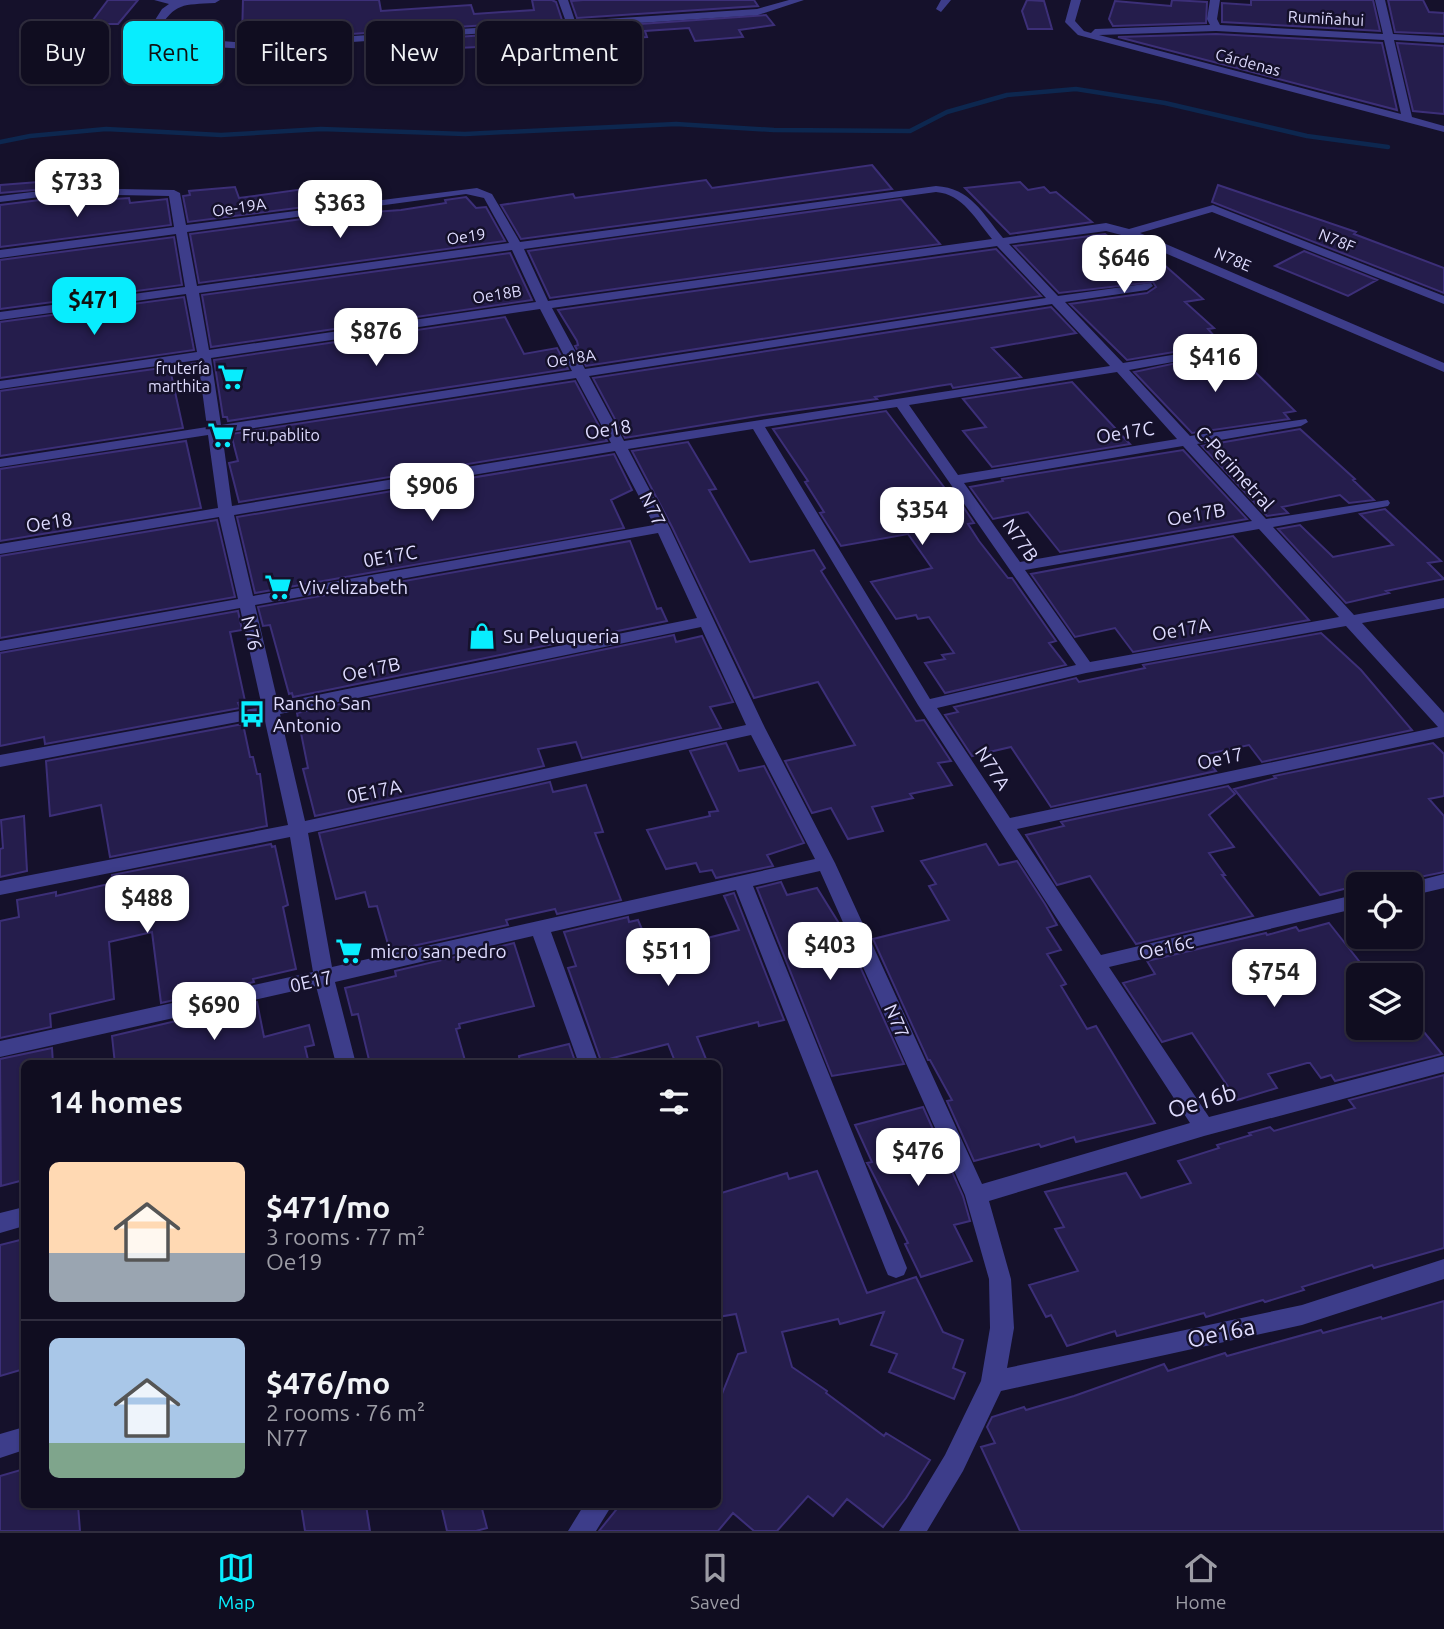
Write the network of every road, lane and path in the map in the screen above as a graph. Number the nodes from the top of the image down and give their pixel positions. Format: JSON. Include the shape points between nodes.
{"nodes":[{"id":1,"x":159,"y":0,"type":"edge"},
{"id":2,"x":215,"y":0,"type":"edge"},
{"id":3,"x":563,"y":0,"type":"edge"},
{"id":4,"x":799,"y":0,"type":"edge"},
{"id":5,"x":1076,"y":0,"type":"edge"},
{"id":6,"x":1215,"y":0,"type":"edge"},
{"id":7,"x":1380,"y":0,"type":"edge"},
{"id":8,"x":179,"y":1,"type":"edge"},
{"id":9,"x":570,"y":21,"type":"edge"},
{"id":10,"x":605,"y":21,"type":"edge"},
{"id":11,"x":1216,"y":28,"type":"junction"},
{"id":12,"x":477,"y":29,"type":"edge"},
{"id":13,"x":1081,"y":33,"type":"junction"},
{"id":14,"x":1389,"y":37,"type":"junction"},
{"id":15,"x":1444,"y":40,"type":"edge"},
{"id":16,"x":1407,"y":118,"type":"junction"},
{"id":17,"x":1444,"y":129,"type":"edge"},
{"id":18,"x":936,"y":189,"type":"joint"},
{"id":19,"x":482,"y":192,"type":"joint"},
{"id":20,"x":0,"y":199,"type":"edge"},
{"id":21,"x":182,"y":231,"type":"junction"},
{"id":22,"x":1129,"y":233,"type":"junction"},
{"id":23,"x":1000,"y":242,"type":"junction"},
{"id":24,"x":516,"y":245,"type":"junction"},
{"id":25,"x":0,"y":254,"type":"edge"},
{"id":26,"x":1147,"y":286,"type":"dead end"},
{"id":27,"x":193,"y":290,"type":"junction"},
{"id":28,"x":1444,"y":300,"type":"edge"},
{"id":29,"x":1055,"y":301,"type":"junction"},
{"id":30,"x":544,"y":305,"type":"junction"},
{"id":31,"x":0,"y":316,"type":"edge"},
{"id":32,"x":1222,"y":349,"type":"dead end"},
{"id":33,"x":204,"y":356,"type":"junction"},
{"id":34,"x":1120,"y":368,"type":"junction"},
{"id":35,"x":1444,"y":368,"type":"edge"},
{"id":36,"x":581,"y":374,"type":"junction"},
{"id":37,"x":0,"y":386,"type":"edge"},
{"id":38,"x":900,"y":402,"type":"junction"},
{"id":39,"x":1301,"y":422,"type":"dead end"},
{"id":40,"x":757,"y":425,"type":"junction"},
{"id":41,"x":215,"y":431,"type":"junction"},
{"id":42,"x":1185,"y":442,"type":"junction"},
{"id":43,"x":620,"y":446,"type":"junction"},
{"id":44,"x":0,"y":463,"type":"edge"},
{"id":45,"x":955,"y":480,"type":"junction"},
{"id":46,"x":1383,"y":503,"type":"dead end"},
{"id":47,"x":226,"y":514,"type":"junction"},
{"id":48,"x":1260,"y":523,"type":"junction"},
{"id":49,"x":663,"y":528,"type":"junction"},
{"id":50,"x":0,"y":549,"type":"edge"},
{"id":51,"x":1017,"y":567,"type":"junction"},
{"id":52,"x":245,"y":603,"type":"junction"},
{"id":53,"x":1444,"y":603,"type":"edge"},
{"id":54,"x":1348,"y":620,"type":"junction"},
{"id":55,"x":707,"y":621,"type":"junction"},
{"id":56,"x":0,"y":646,"type":"edge"},
{"id":57,"x":1086,"y":668,"type":"junction"},
{"id":58,"x":926,"y":705,"type":"junction"},
{"id":59,"x":271,"y":711,"type":"junction"},
{"id":60,"x":1444,"y":723,"type":"edge"},
{"id":61,"x":756,"y":728,"type":"junction"},
{"id":62,"x":1444,"y":731,"type":"edge"},
{"id":63,"x":0,"y":761,"type":"edge"},
{"id":64,"x":1004,"y":825,"type":"junction"},
{"id":65,"x":298,"y":829,"type":"junction"},
{"id":66,"x":826,"y":863,"type":"junction"},
{"id":67,"x":1444,"y":881,"type":"edge"},
{"id":68,"x":743,"y":882,"type":"junction"},
{"id":69,"x":1423,"y":886,"type":"edge"},
{"id":70,"x":0,"y":888,"type":"edge"},
{"id":71,"x":1346,"y":904,"type":"edge"},
{"id":72,"x":539,"y":927,"type":"junction"},
{"id":73,"x":1097,"y":963,"type":"junction"},
{"id":74,"x":324,"y":979,"type":"junction"},
{"id":75,"x":0,"y":1049,"type":"edge"},
{"id":76,"x":345,"y":1060,"type":"edge"},
{"id":77,"x":588,"y":1060,"type":"edge"},
{"id":78,"x":1444,"y":1064,"type":"edge"},
{"id":79,"x":1204,"y":1127,"type":"junction"},
{"id":80,"x":976,"y":1195,"type":"junction"},
{"id":81,"x":21,"y":1218,"type":"edge"},
{"id":82,"x":0,"y":1223,"type":"edge"},
{"id":83,"x":896,"y":1268,"type":"dead end"},
{"id":84,"x":1444,"y":1269,"type":"edge"},
{"id":85,"x":993,"y":1382,"type":"junction"},
{"id":86,"x":21,"y":1440,"type":"edge"},
{"id":87,"x":0,"y":1446,"type":"edge"},
{"id":88,"x":598,"y":1508,"type":"edge"},
{"id":89,"x":581,"y":1531,"type":"edge"},
{"id":90,"x":912,"y":1531,"type":"edge"}],
"edges":[{"from":1,"to":8,"type":"street"},
{"from":2,"to":8,"type":"street"},
{"from":3,"to":9,"type":"street"},
{"from":4,"to":10,"type":"street","via":[[758,12]]},
{"from":5,"to":13,"type":"street","via":[[1070,22]]},
{"from":6,"to":11,"type":"street","via":[[1212,19]]},
{"from":7,"to":14,"type":"street"},
{"from":8,"to":12,"type":"street","via":[[165,11],[153,36],[247,46]]},
{"from":11,"to":13,"type":"street","name":"Rumiñahui"},
{"from":11,"to":14,"type":"street","name":"Rumiñahui"},
{"from":13,"to":16,"type":"street","name":"Cárdenas"},
{"from":14,"to":15,"type":"street","name":"Rumiñahui"},
{"from":14,"to":16,"type":"street"},
{"from":16,"to":17,"type":"street","name":"Cárdenas"},
{"from":18,"to":23,"type":"street","name":"C-Perimetral","via":[[962,196]]},
{"from":18,"to":24,"type":"street","name":"Oe19"},
{"from":19,"to":21,"type":"street","name":"Oe-19A"},
{"from":19,"to":24,"type":"street","name":"N77"},
{"from":20,"to":21,"type":"street","name":"N76","via":[[64,191],[170,192],[174,193]]},
{"from":21,"to":25,"type":"street","name":"Oe-19A"},
{"from":21,"to":27,"type":"street","name":"N76"},
{"from":22,"to":23,"type":"street","name":"N78E","via":[[1085,228]]},
{"from":22,"to":28,"type":"street","name":"N78F","via":[[1206,209],[1219,210]]},
{"from":22,"to":35,"type":"street","name":"N78E"},
{"from":23,"to":29,"type":"street","name":"C-Perimetral"},
{"from":23,"to":30,"type":"street","name":"Oe18B"},
{"from":24,"to":27,"type":"street","name":"Oe19"},
{"from":24,"to":30,"type":"street","name":"N77"},
{"from":26,"to":29,"type":"street","name":"Oe18A"},
{"from":27,"to":31,"type":"street","name":"Oe19"},
{"from":27,"to":33,"type":"street","name":"N76"},
{"from":29,"to":34,"type":"street","name":"C-Perimetral"},
{"from":29,"to":36,"type":"street","name":"Oe18A"},
{"from":30,"to":33,"type":"street","name":"Oe18B"},
{"from":30,"to":36,"type":"street","name":"N77"},
{"from":32,"to":34,"type":"street","name":"Oe18"},
{"from":33,"to":37,"type":"street","name":"Oe18B"},
{"from":33,"to":41,"type":"street","name":"N76"},
{"from":34,"to":38,"type":"street","name":"Oe18"},
{"from":34,"to":42,"type":"street","name":"C-Perimetral"},
{"from":36,"to":41,"type":"street","name":"Oe18A"},
{"from":36,"to":43,"type":"street","name":"N77"},
{"from":38,"to":40,"type":"street","name":"Oe18"},
{"from":38,"to":45,"type":"street","name":"N77B"},
{"from":39,"to":42,"type":"street","name":"Oe17C"},
{"from":40,"to":43,"type":"street","name":"Oe18"},
{"from":40,"to":58,"type":"street","name":"N77A"},
{"from":41,"to":44,"type":"street","name":"Oe18A"},
{"from":41,"to":47,"type":"street","name":"N76"},
{"from":42,"to":45,"type":"street","name":"Oe17C"},
{"from":42,"to":48,"type":"street","name":"C-Perimetral"},
{"from":43,"to":47,"type":"street","name":"Oe18"},
{"from":43,"to":49,"type":"street","name":"N77"},
{"from":45,"to":51,"type":"street","name":"N77B"},
{"from":46,"to":48,"type":"street","name":"Oe17B"},
{"from":47,"to":50,"type":"street","name":"Oe18"},
{"from":47,"to":52,"type":"street","name":"N76"},
{"from":48,"to":51,"type":"street","name":"Oe17B"},
{"from":48,"to":54,"type":"street","name":"C-Perimetral"},
{"from":49,"to":52,"type":"street","name":"0E17C"},
{"from":49,"to":55,"type":"street","name":"N77"},
{"from":51,"to":57,"type":"street","name":"N77B"},
{"from":52,"to":56,"type":"street","name":"0E17C"},
{"from":52,"to":59,"type":"street","name":"N76"},
{"from":53,"to":54,"type":"street","name":"Oe17A"},
{"from":54,"to":57,"type":"street","name":"Oe17A"},
{"from":54,"to":60,"type":"street","name":"C-Perimetral"},
{"from":55,"to":59,"type":"street","name":"Oe17B"},
{"from":55,"to":61,"type":"street","name":"N77"},
{"from":57,"to":58,"type":"street","name":"Oe17A"},
{"from":58,"to":64,"type":"street","name":"N77A"},
{"from":59,"to":63,"type":"street","name":"Oe17B"},
{"from":59,"to":65,"type":"street","name":"N76"},
{"from":61,"to":65,"type":"street","name":"0E17A"},
{"from":61,"to":66,"type":"street","name":"N77"},
{"from":62,"to":64,"type":"street","name":"Oe17"},
{"from":64,"to":73,"type":"street","name":"N77A"},
{"from":65,"to":70,"type":"street","name":"0E17A"},
{"from":65,"to":74,"type":"street","name":"N76"},
{"from":66,"to":68,"type":"street","name":"0E17"},
{"from":66,"to":80,"type":"street","name":"N77"},
{"from":67,"to":69,"type":"street"},
{"from":68,"to":72,"type":"street","name":"0E17"},
{"from":68,"to":83,"type":"street"},
{"from":71,"to":73,"type":"street","name":"Oe16c"},
{"from":72,"to":74,"type":"street","name":"0E17"},
{"from":72,"to":77,"type":"street"},
{"from":73,"to":79,"type":"street","name":"N77A"},
{"from":74,"to":75,"type":"street","name":"0E17"},
{"from":74,"to":76,"type":"street","name":"N76"},
{"from":78,"to":79,"type":"street","name":"Oe16b"},
{"from":79,"to":80,"type":"street","name":"Oe16b"},
{"from":80,"to":85,"type":"street","name":"N77","via":[[999,1279],[1002,1328]]},
{"from":81,"to":82,"type":"street"},
{"from":84,"to":85,"type":"street","name":"Oe16a","via":[[1302,1315]]},
{"from":85,"to":90,"type":"street","name":"N77","via":[[954,1463]]},
{"from":86,"to":87,"type":"street"},
{"from":88,"to":89,"type":"street"}]}
